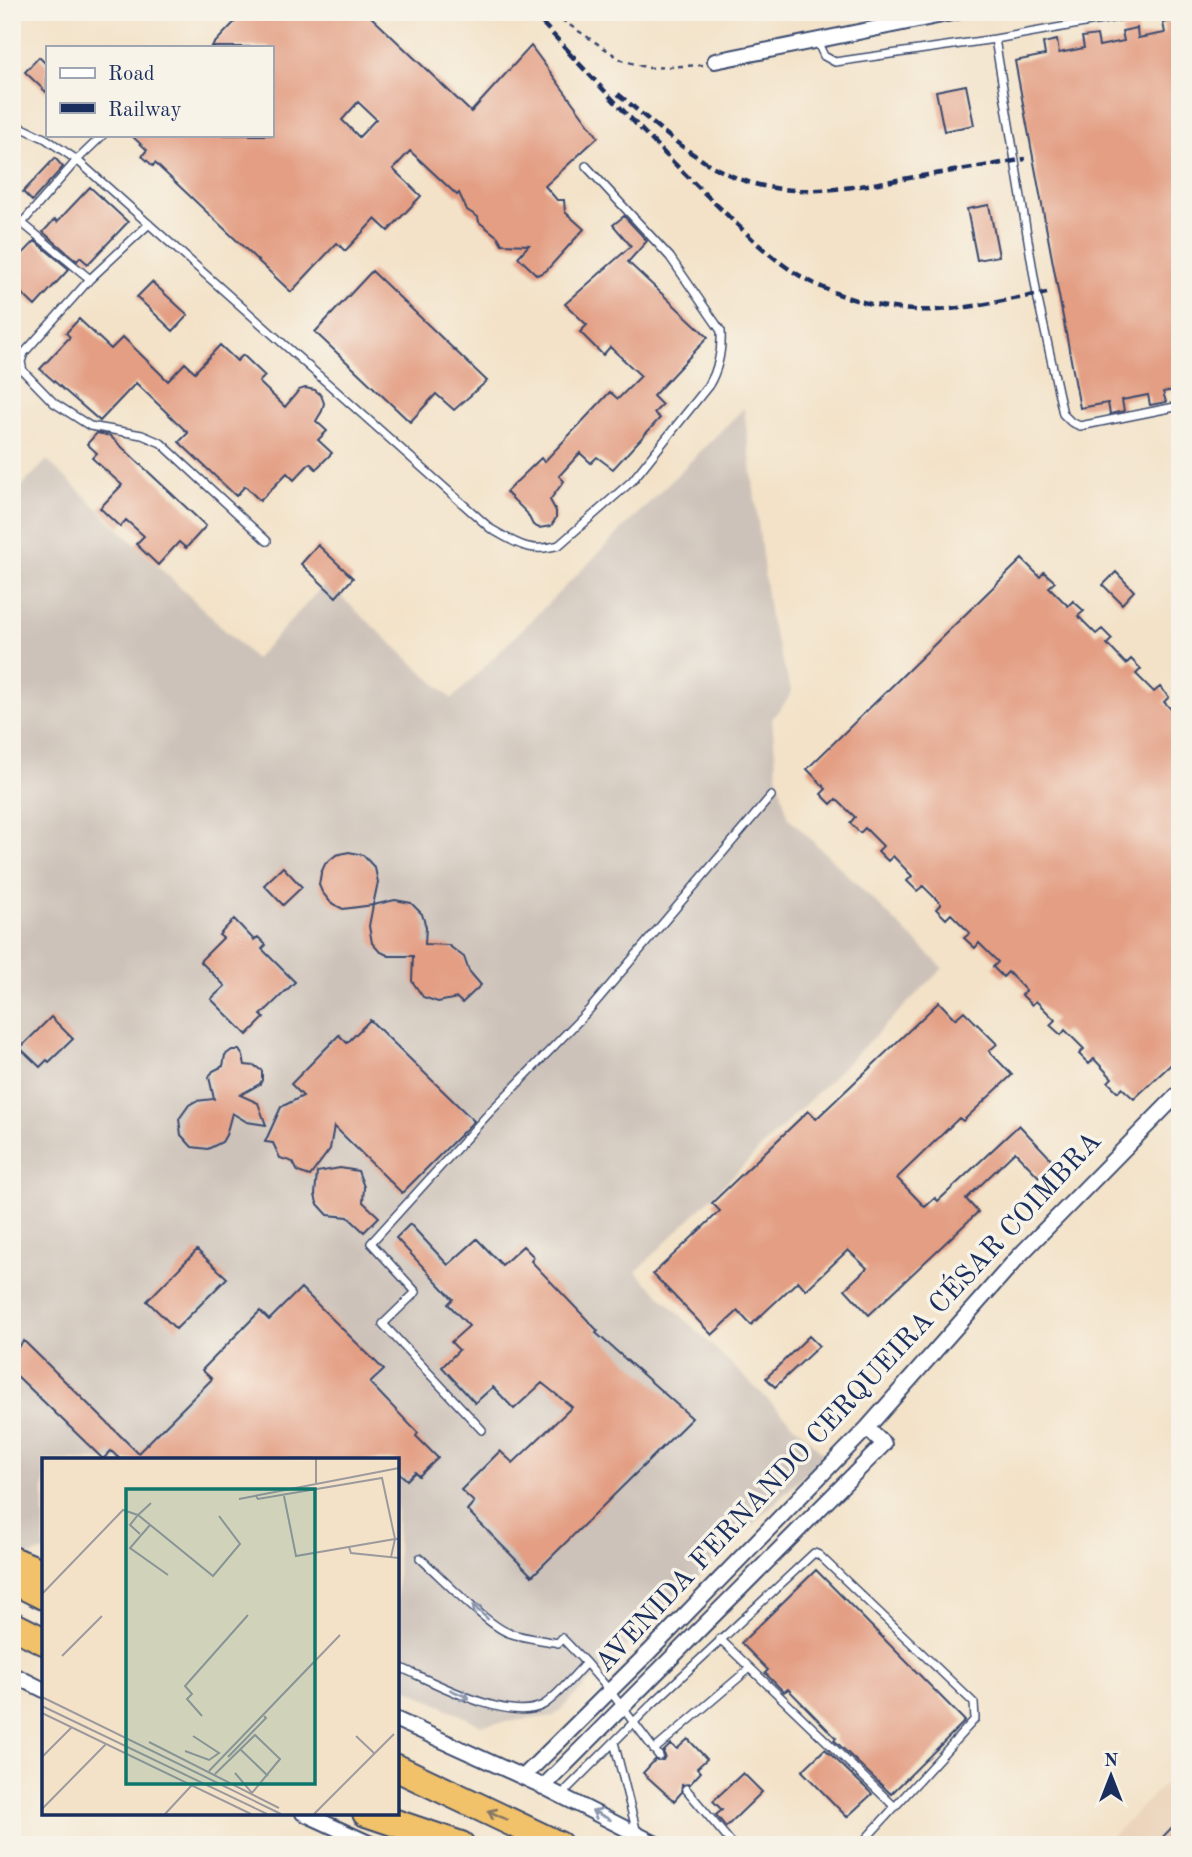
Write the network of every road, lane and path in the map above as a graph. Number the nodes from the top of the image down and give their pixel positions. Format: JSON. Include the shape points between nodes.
{"nodes":[{"id":1,"x":555,"y":12,"type":"edge"},
{"id":2,"x":957,"y":12,"type":"edge"},
{"id":3,"x":1146,"y":12,"type":"edge"},
{"id":4,"x":995,"y":39,"type":"junction"},
{"id":5,"x":817,"y":41,"type":"junction"},
{"id":6,"x":715,"y":61,"type":"joint"},
{"id":7,"x":12,"y":123,"type":"edge"},
{"id":8,"x":102,"y":136,"type":"edge"},
{"id":9,"x":77,"y":160,"type":"junction"},
{"id":10,"x":586,"y":166,"type":"dead end"},
{"id":11,"x":149,"y":224,"type":"junction"},
{"id":12,"x":90,"y":279,"type":"junction"},
{"id":13,"x":1180,"y":406,"type":"edge"},
{"id":14,"x":267,"y":541,"type":"dead end"},
{"id":15,"x":771,"y":796,"type":"dead end"},
{"id":16,"x":1180,"y":1092,"type":"edge"},
{"id":17,"x":867,"y":1428,"type":"junction"},
{"id":18,"x":482,"y":1430,"type":"dead end"},
{"id":19,"x":420,"y":1558,"type":"dead end"},
{"id":20,"x":12,"y":1560,"type":"edge"},
{"id":21,"x":42,"y":1572,"type":"edge"},
{"id":22,"x":12,"y":1580,"type":"edge"},
{"id":23,"x":12,"y":1590,"type":"edge"},
{"id":24,"x":42,"y":1595,"type":"edge"},
{"id":25,"x":42,"y":1602,"type":"edge"},
{"id":26,"x":12,"y":1625,"type":"edge"},
{"id":27,"x":42,"y":1639,"type":"edge"},
{"id":28,"x":720,"y":1639,"type":"junction"},
{"id":29,"x":586,"y":1663,"type":"junction"},
{"id":30,"x":399,"y":1667,"type":"edge"},
{"id":31,"x":750,"y":1668,"type":"junction"},
{"id":32,"x":12,"y":1674,"type":"edge"},
{"id":33,"x":42,"y":1689,"type":"edge"},
{"id":34,"x":610,"y":1691,"type":"junction"},
{"id":35,"x":622,"y":1707,"type":"junction"},
{"id":36,"x":399,"y":1721,"type":"edge"},
{"id":37,"x":634,"y":1722,"type":"junction"},
{"id":38,"x":614,"y":1742,"type":"junction"},
{"id":39,"x":399,"y":1769,"type":"edge"},
{"id":40,"x":523,"y":1777,"type":"junction"},
{"id":41,"x":543,"y":1787,"type":"junction"},
{"id":42,"x":685,"y":1788,"type":"dead end"},
{"id":43,"x":561,"y":1795,"type":"junction"},
{"id":44,"x":895,"y":1807,"type":"junction"},
{"id":45,"x":399,"y":1811,"type":"edge"},
{"id":46,"x":307,"y":1815,"type":"edge"},
{"id":47,"x":372,"y":1815,"type":"edge"},
{"id":48,"x":637,"y":1834,"type":"junction"},
{"id":49,"x":373,"y":1845,"type":"edge"},
{"id":50,"x":461,"y":1845,"type":"edge"},
{"id":51,"x":469,"y":1845,"type":"edge"},
{"id":52,"x":559,"y":1845,"type":"edge"},
{"id":53,"x":658,"y":1845,"type":"edge"},
{"id":54,"x":733,"y":1845,"type":"edge"},
{"id":55,"x":860,"y":1845,"type":"edge"}],
"edges":[{"from":1,"to":6,"type":"path","via":[[622,60],[648,68],[696,67]]},
{"from":2,"to":5,"type":"street"},
{"from":3,"to":4,"type":"lane"},
{"from":4,"to":5,"type":"lane","via":[[835,62],[824,56]]},
{"from":4,"to":13,"type":"lane","via":[[1034,281],[1063,414],[1080,426]]},
{"from":5,"to":6,"type":"street"},
{"from":7,"to":9,"type":"lane"},
{"from":8,"to":9,"type":"lane"},
{"from":9,"to":11,"type":"lane"},
{"from":9,"to":12,"type":"lane","via":[[22,223]]},
{"from":10,"to":11,"type":"lane","via":[[670,257],[721,331],[722,345],[709,385],[632,481],[559,545],[546,549],[525,548],[491,529]]},
{"from":11,"to":12,"type":"lane"},
{"from":12,"to":14,"type":"lane","via":[[24,353],[23,371],[54,403],[90,426],[161,443]]},
{"from":15,"to":18,"type":"lane","via":[[589,1010],[371,1243],[416,1292],[383,1324]]},
{"from":16,"to":17,"type":"street","name":"AVENIDA FERNANDO CERQUEIRA CÉSAR COIMBRA","via":[[1019,1256]]},
{"from":17,"to":34,"type":"street","name":"AVENIDA FERNANDO CERQUEIRA CÉSAR COIMBRA"},
{"from":17,"to":35,"type":"street","via":[[884,1444]]},
{"from":29,"to":19,"type":"lane","one_way":true,"via":[[562,1638],[558,1643],[545,1641],[494,1625]]},
{"from":20,"to":21,"type":"highway"},
{"from":22,"to":24,"type":"highway"},
{"from":23,"to":25,"type":"highway"},
{"from":26,"to":27,"type":"highway"},
{"from":28,"to":31,"type":"lane"},
{"from":28,"to":37,"type":"lane"},
{"from":28,"to":44,"type":"lane","via":[[814,1553],[974,1703],[975,1719]]},
{"from":30,"to":29,"type":"lane","one_way":true,"via":[[472,1699],[522,1710],[544,1704]]},
{"from":29,"to":34,"type":"lane"},
{"from":31,"to":37,"type":"lane","via":[[657,1753]]},
{"from":31,"to":44,"type":"lane"},
{"from":32,"to":33,"type":"street"},
{"from":34,"to":35,"type":"lane"},
{"from":34,"to":40,"type":"street","name":"AVENIDA FERNANDO CERQUEIRA CÉSAR COIMBRA"},
{"from":35,"to":37,"type":"lane"},
{"from":35,"to":41,"type":"street"},
{"from":36,"to":40,"type":"street"},
{"from":37,"to":38,"type":"lane"},
{"from":38,"to":43,"type":"lane"},
{"from":38,"to":48,"type":"lane"},
{"from":52,"to":39,"type":"highway","one_way":true},
{"from":40,"to":41,"type":"street"},
{"from":41,"to":43,"type":"street"},
{"from":42,"to":54,"type":"lane"},
{"from":48,"to":43,"type":"street","one_way":true},
{"from":44,"to":55,"type":"lane"},
{"from":45,"to":51,"type":"highway"},
{"from":46,"to":49,"type":"street"},
{"from":47,"to":50,"type":"highway"},
{"from":48,"to":53,"type":"street"}]}
